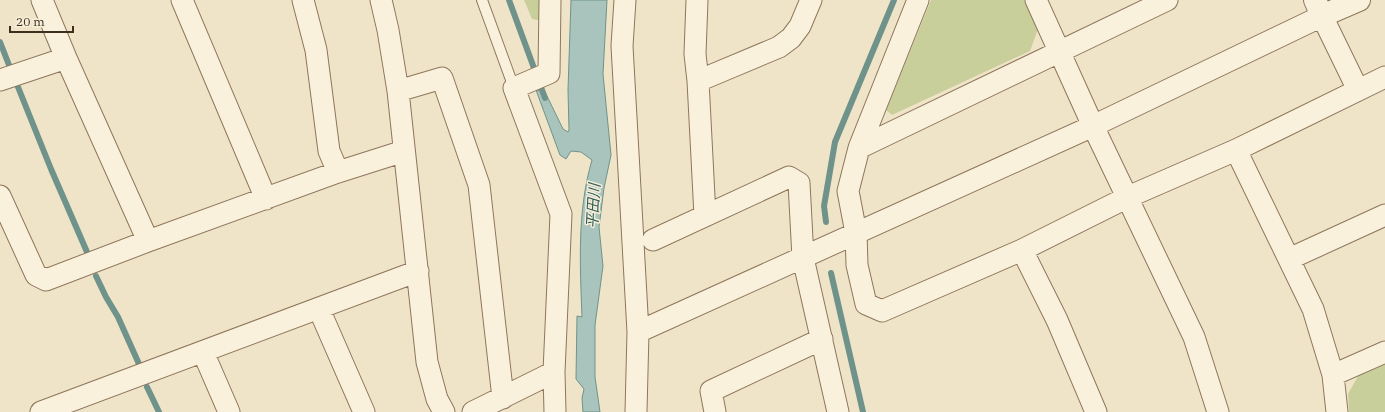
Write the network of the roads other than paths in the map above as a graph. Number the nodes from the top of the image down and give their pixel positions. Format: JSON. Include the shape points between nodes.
{"nodes":[{"id":1,"x":42,"y":0,"type":"edge"},
{"id":2,"x":182,"y":0,"type":"edge"},
{"id":3,"x":303,"y":0,"type":"edge"},
{"id":4,"x":381,"y":0,"type":"edge"},
{"id":5,"x":482,"y":0,"type":"edge"},
{"id":6,"x":550,"y":0,"type":"edge"},
{"id":7,"x":625,"y":0,"type":"edge"},
{"id":8,"x":697,"y":0,"type":"edge"},
{"id":9,"x":811,"y":0,"type":"edge"},
{"id":10,"x":918,"y":0,"type":"edge"},
{"id":11,"x":1036,"y":0,"type":"edge"},
{"id":12,"x":1167,"y":0,"type":"edge"},
{"id":13,"x":1358,"y":0,"type":"edge"},
{"id":14,"x":1318,"y":8,"type":"edge"},
{"id":15,"x":1059,"y":52,"type":"junction"},
{"id":16,"x":66,"y":58,"type":"junction"},
{"id":17,"x":1385,"y":77,"type":"edge"},
{"id":18,"x":0,"y":80,"type":"edge"},
{"id":19,"x":698,"y":82,"type":"junction"},
{"id":20,"x":519,"y":86,"type":"junction"},
{"id":21,"x":1358,"y":90,"type":"junction"},
{"id":22,"x":398,"y":91,"type":"junction"},
{"id":23,"x":1093,"y":126,"type":"junction"},
{"id":24,"x":859,"y":148,"type":"junction"},
{"id":25,"x":404,"y":150,"type":"junction"},
{"id":26,"x":1236,"y":150,"type":"junction"},
{"id":27,"x":338,"y":172,"type":"junction"},
{"id":28,"x":0,"y":196,"type":"edge"},
{"id":29,"x":1128,"y":197,"type":"junction"},
{"id":30,"x":266,"y":199,"type":"junction"},
{"id":31,"x":1385,"y":215,"type":"edge"},
{"id":32,"x":704,"y":216,"type":"junction"},
{"id":33,"x":856,"y":233,"type":"junction"},
{"id":34,"x":653,"y":240,"type":"dead end"},
{"id":35,"x":148,"y":241,"type":"junction"},
{"id":36,"x":1022,"y":250,"type":"junction"},
{"id":37,"x":802,"y":258,"type":"junction"},
{"id":38,"x":1289,"y":259,"type":"junction"},
{"id":39,"x":418,"y":271,"type":"junction"},
{"id":40,"x":319,"y":309,"type":"junction"},
{"id":41,"x":638,"y":332,"type":"junction"},
{"id":42,"x":822,"y":339,"type":"junction"},
{"id":43,"x":203,"y":352,"type":"junction"},
{"id":44,"x":1385,"y":352,"type":"edge"},
{"id":45,"x":554,"y":372,"type":"junction"},
{"id":46,"x":1333,"y":375,"type":"junction"},
{"id":47,"x":503,"y":398,"type":"junction"},
{"id":48,"x":89,"y":404,"type":"edge"},
{"id":49,"x":42,"y":412,"type":"edge"},
{"id":50,"x":229,"y":412,"type":"edge"},
{"id":51,"x":364,"y":412,"type":"edge"},
{"id":52,"x":444,"y":412,"type":"edge"},
{"id":53,"x":473,"y":412,"type":"edge"},
{"id":54,"x":555,"y":412,"type":"edge"},
{"id":55,"x":636,"y":412,"type":"edge"},
{"id":56,"x":715,"y":412,"type":"edge"},
{"id":57,"x":838,"y":412,"type":"edge"},
{"id":58,"x":1096,"y":412,"type":"edge"},
{"id":59,"x":1218,"y":412,"type":"edge"},
{"id":60,"x":1337,"y":412,"type":"edge"}],
"edges":[{"from":1,"to":16,"type":"street"},
{"from":2,"to":30,"type":"street"},
{"from":3,"to":27,"type":"street","via":[[316,50],[329,151]]},
{"from":4,"to":22,"type":"street"},
{"from":5,"to":20,"type":"lane"},
{"from":6,"to":20,"type":"street","via":[[549,73]]},
{"from":7,"to":41,"type":"street","via":[[622,46]]},
{"from":8,"to":19,"type":"street","via":[[695,54]]},
{"from":9,"to":19,"type":"street","via":[[792,38],[779,47]]},
{"from":10,"to":24,"type":"street"},
{"from":11,"to":15,"type":"street"},
{"from":12,"to":15,"type":"street"},
{"from":13,"to":14,"type":"street"},
{"from":14,"to":21,"type":"street"},
{"from":14,"to":23,"type":"street"},
{"from":15,"to":23,"type":"street"},
{"from":15,"to":24,"type":"street"},
{"from":16,"to":18,"type":"street"},
{"from":16,"to":35,"type":"street"},
{"from":17,"to":21,"type":"street"},
{"from":19,"to":32,"type":"street"},
{"from":20,"to":45,"type":"street","via":[[560,214]]},
{"from":21,"to":26,"type":"street"},
{"from":22,"to":25,"type":"street"},
{"from":22,"to":47,"type":"street","via":[[442,78],[479,185]]},
{"from":23,"to":29,"type":"street"},
{"from":23,"to":33,"type":"street"},
{"from":24,"to":33,"type":"street","via":[[848,191]]},
{"from":25,"to":27,"type":"street"},
{"from":25,"to":39,"type":"street"},
{"from":26,"to":29,"type":"street"},
{"from":26,"to":38,"type":"street"},
{"from":27,"to":30,"type":"street"},
{"from":28,"to":35,"type":"street","via":[[36,275],[46,280]]},
{"from":29,"to":36,"type":"street"},
{"from":29,"to":59,"type":"street","via":[[1194,337]]},
{"from":30,"to":35,"type":"street"},
{"from":31,"to":38,"type":"street"},
{"from":32,"to":34,"type":"street"},
{"from":32,"to":37,"type":"street","via":[[788,177],[799,183]]},
{"from":33,"to":36,"type":"street","via":[[857,265],[866,304],[882,311]]},
{"from":33,"to":37,"type":"street"},
{"from":36,"to":58,"type":"street","via":[[1057,320]]},
{"from":37,"to":41,"type":"street"},
{"from":37,"to":42,"type":"street"},
{"from":38,"to":46,"type":"street","via":[[1313,309]]},
{"from":39,"to":40,"type":"street"},
{"from":39,"to":52,"type":"street","via":[[427,362],[437,398]]},
{"from":40,"to":43,"type":"street"},
{"from":40,"to":51,"type":"street"},
{"from":41,"to":55,"type":"street"},
{"from":42,"to":56,"type":"street","via":[[711,391]]},
{"from":42,"to":57,"type":"street"},
{"from":43,"to":48,"type":"street"},
{"from":43,"to":50,"type":"street"},
{"from":44,"to":46,"type":"street"},
{"from":45,"to":47,"type":"street"},
{"from":45,"to":54,"type":"street"},
{"from":46,"to":60,"type":"street"},
{"from":47,"to":53,"type":"street"},
{"from":48,"to":49,"type":"street"}]}
